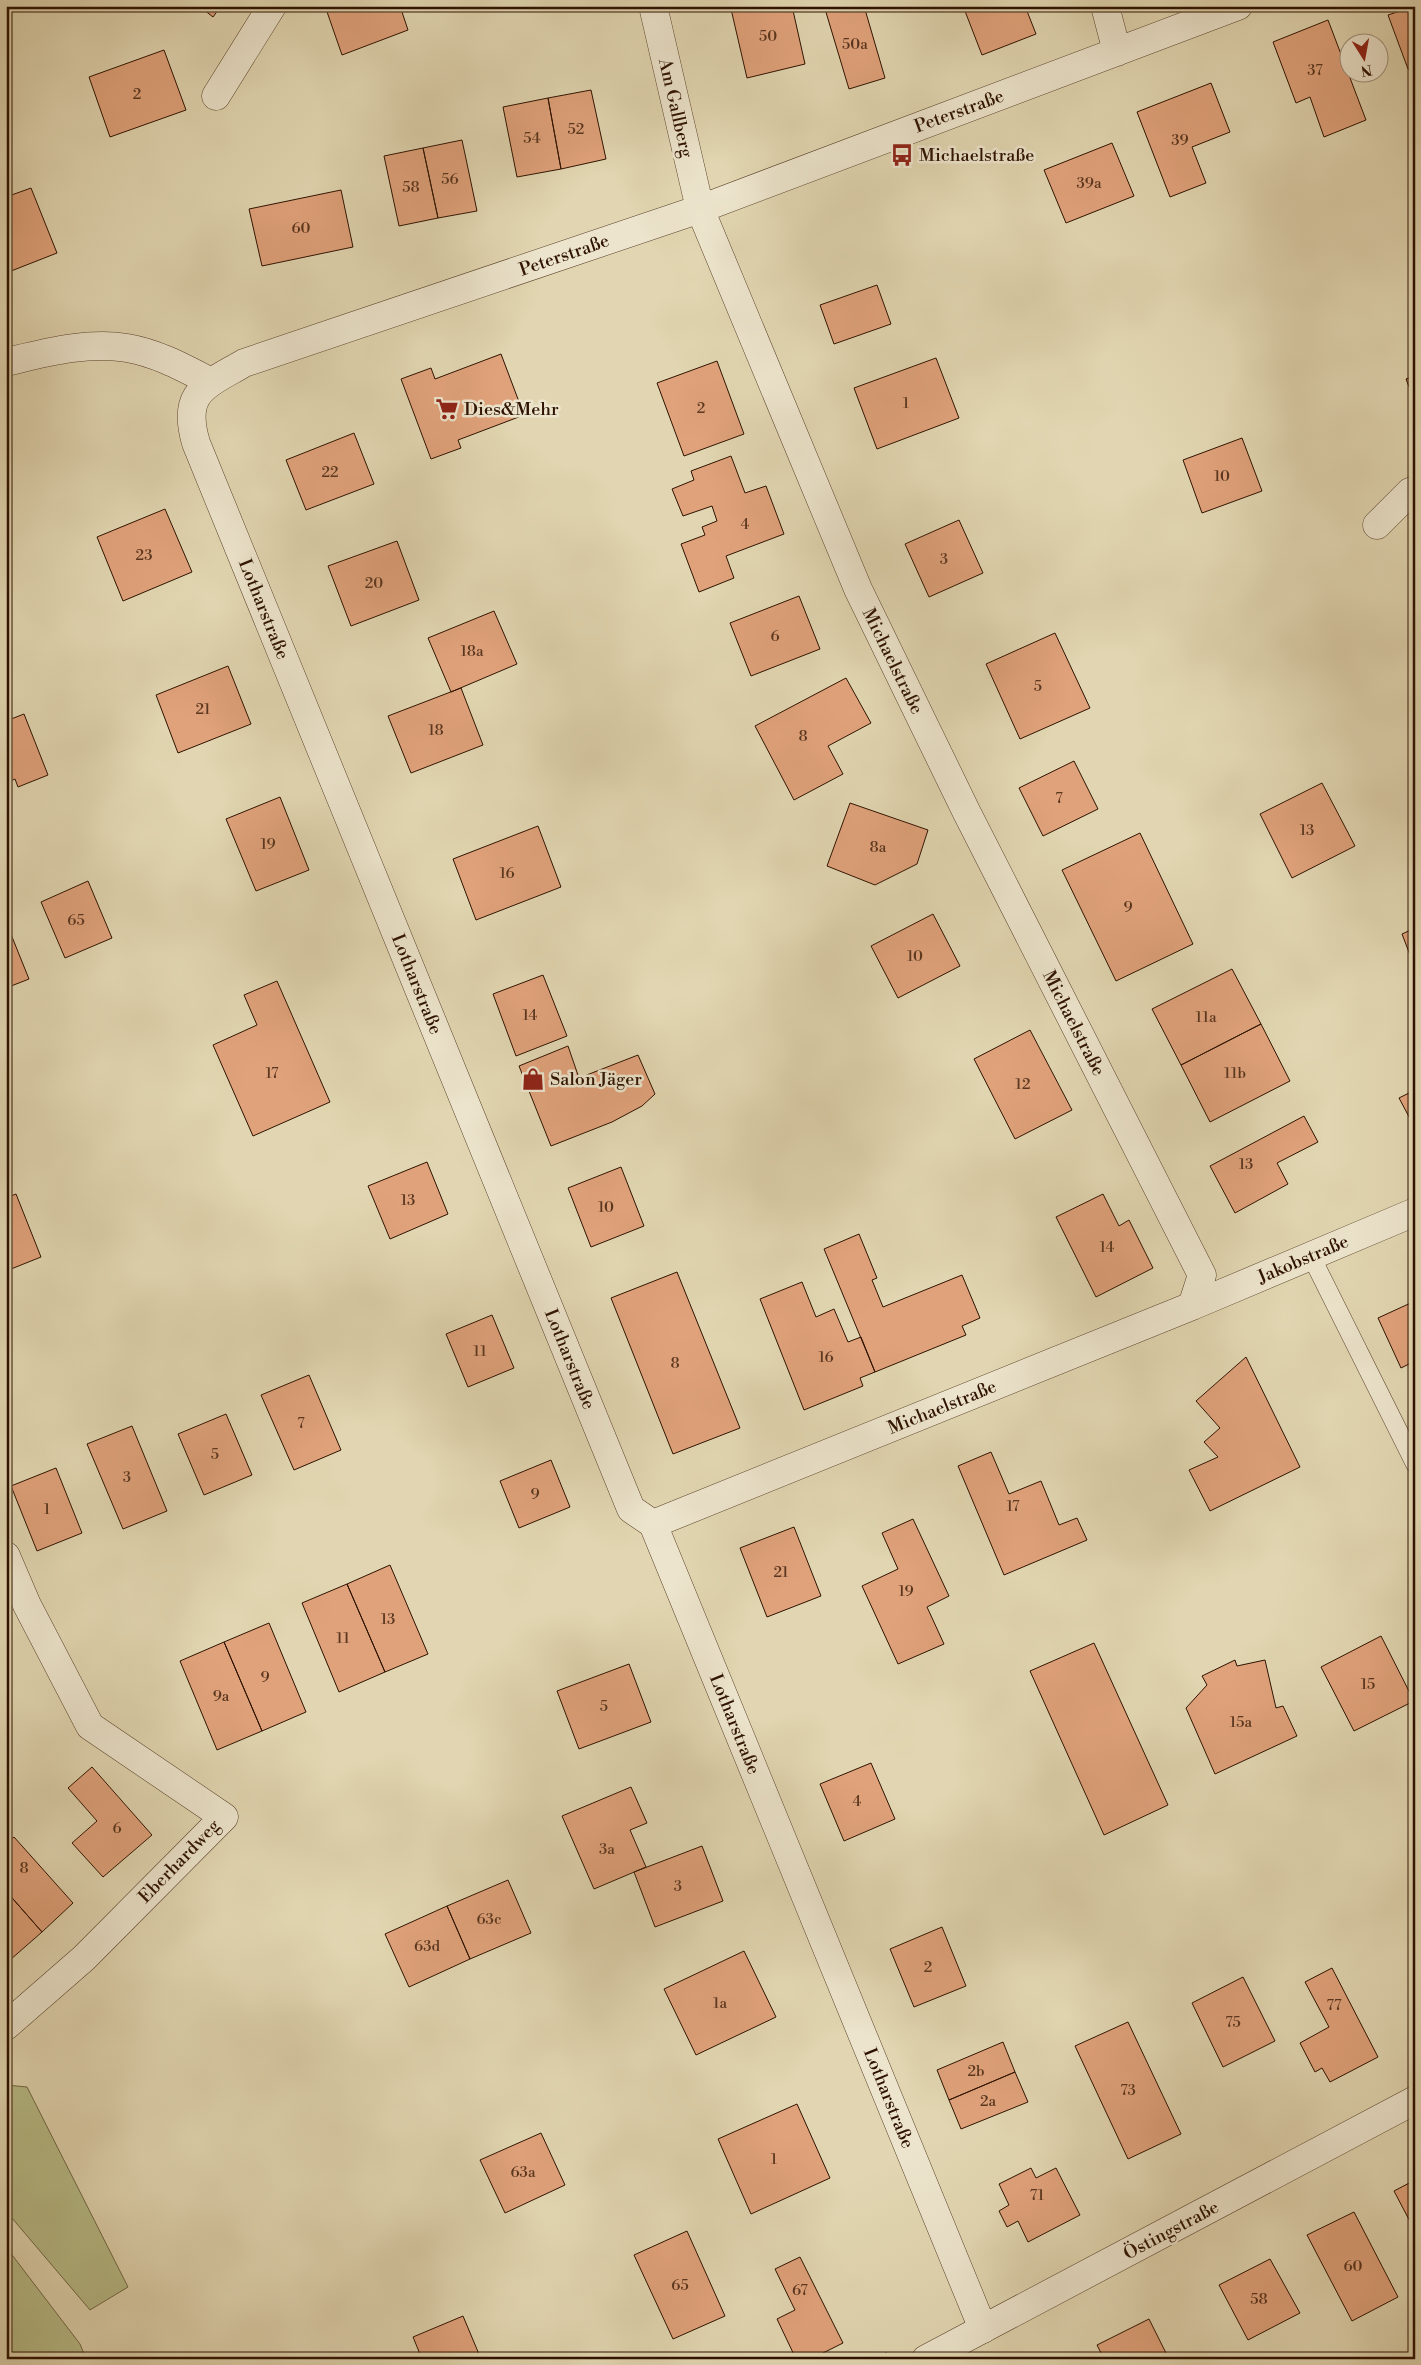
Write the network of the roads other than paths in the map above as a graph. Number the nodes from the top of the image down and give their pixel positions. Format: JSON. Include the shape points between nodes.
{"nodes":[{"id":1,"x":272,"y":6,"type":"edge"},
{"id":2,"x":653,"y":6,"type":"edge"},
{"id":3,"x":1105,"y":6,"type":"edge"},
{"id":4,"x":1238,"y":6,"type":"edge"},
{"id":5,"x":1118,"y":52,"type":"junction"},
{"id":6,"x":216,"y":96,"type":"dead end"},
{"id":7,"x":700,"y":209,"type":"junction"},
{"id":8,"x":6,"y":362,"type":"edge"},
{"id":9,"x":211,"y":382,"type":"junction"},
{"id":10,"x":1415,"y":490,"type":"edge"},
{"id":11,"x":1377,"y":525,"type":"dead end"},
{"id":12,"x":1415,"y":1212,"type":"edge"},
{"id":13,"x":1311,"y":1256,"type":"junction"},
{"id":14,"x":1192,"y":1306,"type":"junction"},
{"id":15,"x":1415,"y":1464,"type":"edge"},
{"id":16,"x":653,"y":1524,"type":"junction"},
{"id":17,"x":6,"y":1556,"type":"edge"},
{"id":18,"x":6,"y":2026,"type":"edge"},
{"id":19,"x":1415,"y":2100,"type":"edge"},
{"id":20,"x":983,"y":2329,"type":"junction"},
{"id":21,"x":926,"y":2359,"type":"edge"}],
"edges":[{"from":1,"to":6,"type":"street"},
{"from":2,"to":7,"type":"street","name":"Am Gallberg"},
{"from":3,"to":5,"type":"street"},
{"from":4,"to":5,"type":"street","name":"Peterstraße"},
{"from":5,"to":7,"type":"street","name":"Peterstraße"},
{"from":7,"to":9,"type":"street","name":"Peterstraße","via":[[244,363]]},
{"from":7,"to":14,"type":"street","name":"Michaelstraße","via":[[858,589],[971,820],[1202,1275]]},
{"from":8,"to":9,"type":"street","via":[[89,347],[126,348],[173,362]]},
{"from":9,"to":16,"type":"street","name":"Lotharstraße","via":[[197,394],[192,406],[190,424],[196,443],[631,1509]]},
{"from":10,"to":11,"type":"street"},
{"from":12,"to":13,"type":"street","name":"Jakobstraße"},
{"from":13,"to":14,"type":"street","name":"Jakobstraße"},
{"from":13,"to":15,"type":"lane"},
{"from":14,"to":16,"type":"street","name":"Michaelstraße"},
{"from":16,"to":20,"type":"street","name":"Lotharstraße"},
{"from":17,"to":18,"type":"street","name":"Eberhardweg","via":[[27,1605],[90,1726],[224,1817],[84,1958]]},
{"from":19,"to":20,"type":"street","name":"Östingstraße"},
{"from":20,"to":21,"type":"street","name":"Östingstraße"}]}
